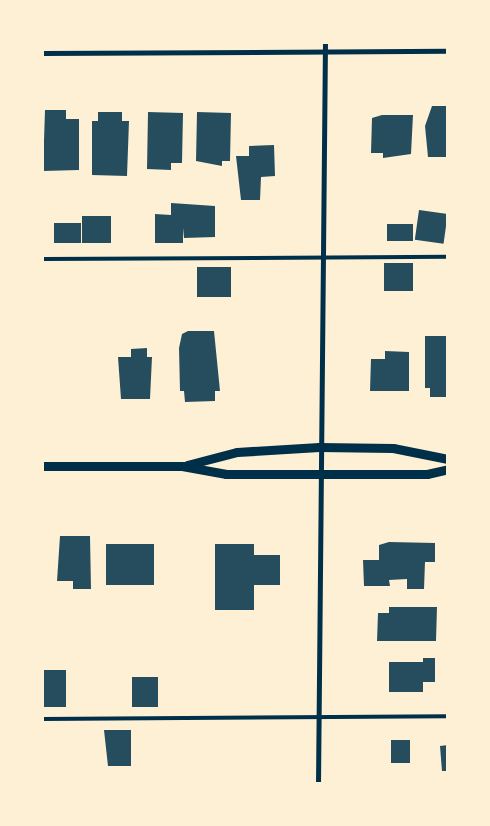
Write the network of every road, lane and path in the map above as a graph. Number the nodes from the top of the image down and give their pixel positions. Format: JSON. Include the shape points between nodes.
{"nodes":[{"id":1,"x":325,"y":42,"type":"edge"},
{"id":2,"x":448,"y":51,"type":"edge"},
{"id":3,"x":325,"y":52,"type":"junction"},
{"id":4,"x":42,"y":53,"type":"edge"},
{"id":5,"x":448,"y":257,"type":"edge"},
{"id":6,"x":321,"y":258,"type":"junction"},
{"id":7,"x":42,"y":259,"type":"edge"},
{"id":8,"x":319,"y":447,"type":"junction"},
{"id":9,"x":448,"y":459,"type":"edge"},
{"id":10,"x":42,"y":466,"type":"edge"},
{"id":11,"x":182,"y":466,"type":"junction"},
{"id":12,"x":448,"y":469,"type":"edge"},
{"id":13,"x":319,"y":472,"type":"junction"},
{"id":14,"x":448,"y":716,"type":"edge"},
{"id":15,"x":318,"y":717,"type":"junction"},
{"id":16,"x":42,"y":719,"type":"edge"},
{"id":17,"x":318,"y":784,"type":"edge"}],
"edges":[{"from":1,"to":3,"type":"street"},
{"from":2,"to":3,"type":"street"},
{"from":3,"to":4,"type":"street"},
{"from":3,"to":6,"type":"street"},
{"from":5,"to":6,"type":"lane"},
{"from":6,"to":7,"type":"lane"},
{"from":6,"to":8,"type":"street"},
{"from":8,"to":9,"type":"street","via":[[393,448]]},
{"from":8,"to":11,"type":"street","via":[[237,452]]},
{"from":8,"to":13,"type":"street"},
{"from":10,"to":11,"type":"street"},
{"from":11,"to":13,"type":"street","via":[[226,474]]},
{"from":12,"to":13,"type":"street","via":[[427,474]]},
{"from":13,"to":15,"type":"street"},
{"from":14,"to":15,"type":"lane"},
{"from":15,"to":16,"type":"lane"},
{"from":15,"to":17,"type":"street"}]}
